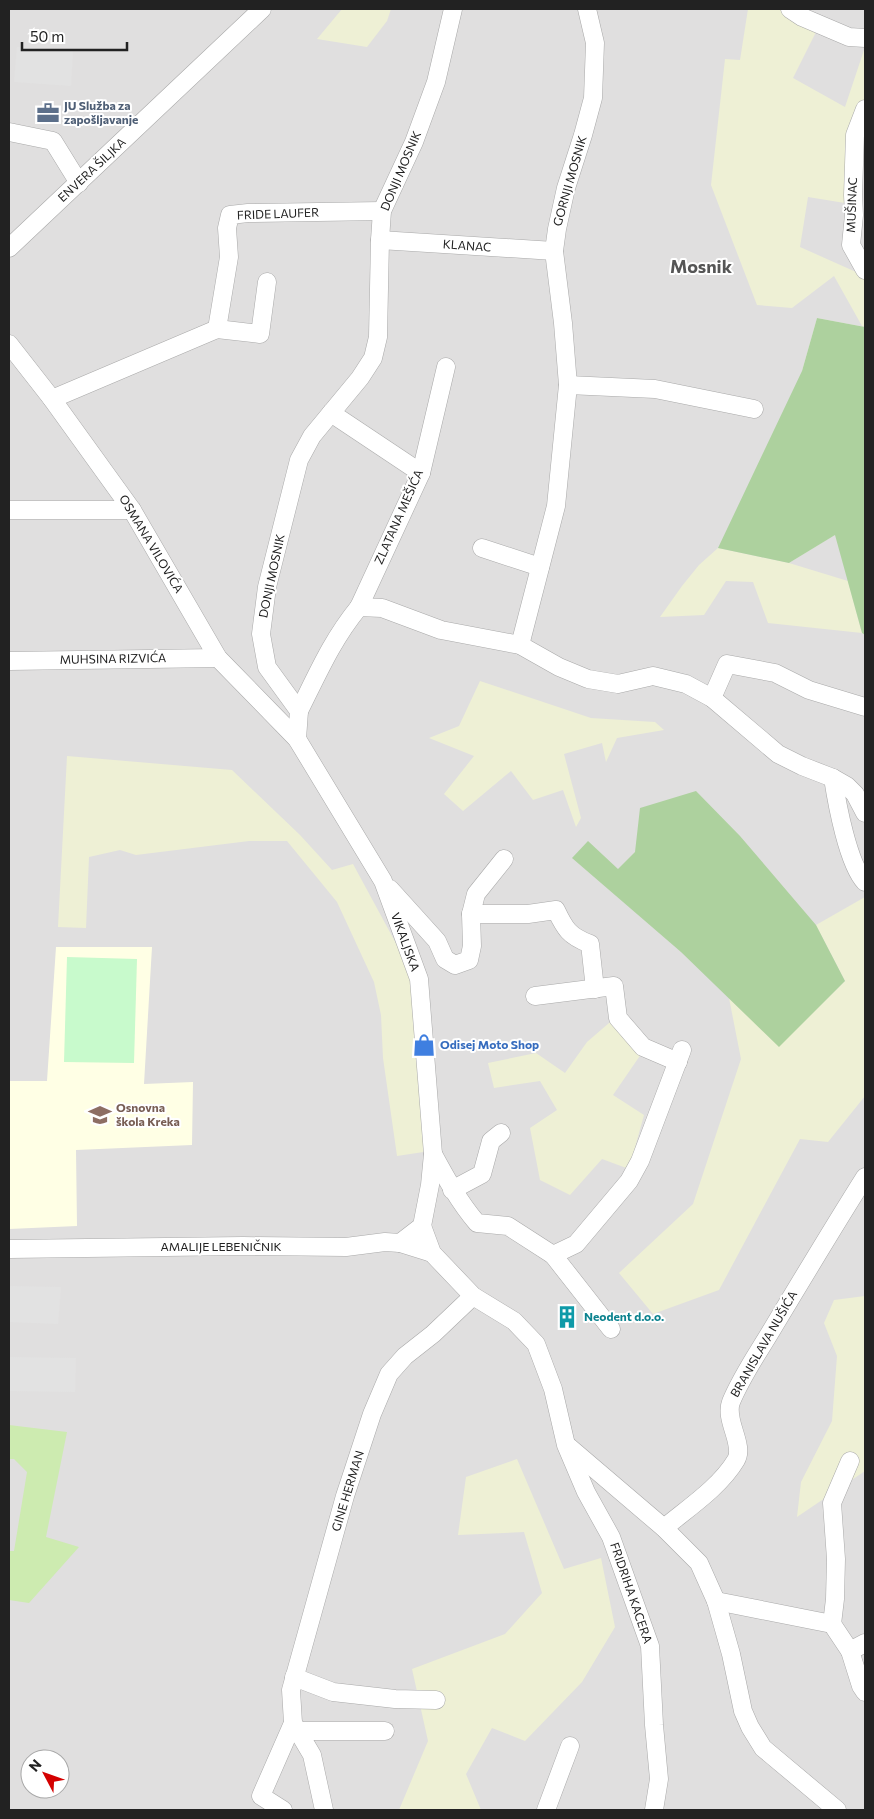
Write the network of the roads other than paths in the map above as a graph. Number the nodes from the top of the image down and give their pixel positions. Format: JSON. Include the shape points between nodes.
{"nodes":[{"id":1,"x":262,"y":9,"type":"edge"},
{"id":2,"x":453,"y":9,"type":"edge"},
{"id":3,"x":587,"y":9,"type":"edge"},
{"id":4,"x":790,"y":9,"type":"edge"},
{"id":5,"x":865,"y":38,"type":"edge"},
{"id":6,"x":865,"y":109,"type":"edge"},
{"id":7,"x":9,"y":132,"type":"edge"},
{"id":8,"x":79,"y":183,"type":"junction"},
{"id":9,"x":382,"y":211,"type":"junction"},
{"id":10,"x":380,"y":240,"type":"junction"},
{"id":11,"x":9,"y":248,"type":"edge"},
{"id":12,"x":554,"y":251,"type":"junction"},
{"id":13,"x":865,"y":270,"type":"edge"},
{"id":14,"x":267,"y":282,"type":"dead end"},
{"id":15,"x":217,"y":329,"type":"junction"},
{"id":16,"x":9,"y":344,"type":"edge"},
{"id":17,"x":446,"y":367,"type":"dead end"},
{"id":18,"x":568,"y":385,"type":"junction"},
{"id":19,"x":52,"y":399,"type":"junction"},
{"id":20,"x":754,"y":409,"type":"dead end"},
{"id":21,"x":331,"y":413,"type":"junction"},
{"id":22,"x":421,"y":473,"type":"junction"},
{"id":23,"x":9,"y":510,"type":"edge"},
{"id":24,"x":132,"y":510,"type":"junction"},
{"id":25,"x":482,"y":548,"type":"dead end"},
{"id":26,"x":540,"y":567,"type":"junction"},
{"id":27,"x":359,"y":607,"type":"junction"},
{"id":28,"x":520,"y":645,"type":"junction"},
{"id":29,"x":218,"y":658,"type":"junction"},
{"id":30,"x":9,"y":660,"type":"edge"},
{"id":31,"x":712,"y":698,"type":"junction"},
{"id":32,"x":865,"y":707,"type":"edge"},
{"id":33,"x":299,"y":711,"type":"junction"},
{"id":34,"x":297,"y":739,"type":"junction"},
{"id":35,"x":833,"y":778,"type":"junction"},
{"id":36,"x":864,"y":809,"type":"edge"},
{"id":37,"x":504,"y":859,"type":"dead end"},
{"id":38,"x":383,"y":881,"type":"junction"},
{"id":39,"x":865,"y":882,"type":"edge"},
{"id":40,"x":470,"y":914,"type":"junction"},
{"id":41,"x":595,"y":989,"type":"junction"},
{"id":42,"x":535,"y":996,"type":"dead end"},
{"id":43,"x":501,"y":1133,"type":"dead end"},
{"id":44,"x":432,"y":1154,"type":"junction"},
{"id":45,"x":865,"y":1177,"type":"edge"},
{"id":46,"x":452,"y":1190,"type":"junction"},
{"id":47,"x":422,"y":1226,"type":"junction"},
{"id":48,"x":400,"y":1243,"type":"junction"},
{"id":49,"x":9,"y":1249,"type":"edge"},
{"id":50,"x":432,"y":1253,"type":"junction"},
{"id":51,"x":553,"y":1255,"type":"junction"},
{"id":52,"x":473,"y":1296,"type":"junction"},
{"id":53,"x":611,"y":1329,"type":"dead end"},
{"id":54,"x":566,"y":1445,"type":"junction"},
{"id":55,"x":850,"y":1461,"type":"dead end"},
{"id":56,"x":664,"y":1528,"type":"junction"},
{"id":57,"x":716,"y":1601,"type":"junction"},
{"id":58,"x":832,"y":1624,"type":"junction"},
{"id":59,"x":858,"y":1647,"type":"edge"},
{"id":60,"x":294,"y":1677,"type":"junction"},
{"id":61,"x":865,"y":1692,"type":"edge"},
{"id":62,"x":436,"y":1700,"type":"dead end"},
{"id":63,"x":296,"y":1727,"type":"junction"},
{"id":64,"x":385,"y":1731,"type":"dead end"},
{"id":65,"x":570,"y":1746,"type":"dead end"},
{"id":66,"x":283,"y":1810,"type":"edge"},
{"id":67,"x":324,"y":1810,"type":"edge"},
{"id":68,"x":546,"y":1810,"type":"edge"},
{"id":69,"x":654,"y":1810,"type":"edge"},
{"id":70,"x":837,"y":1810,"type":"edge"}],
"edges":[{"from":1,"to":8,"type":"street","name":"ENVERA ŠILJKA"},
{"from":2,"to":9,"type":"street","name":"DONJI MOSNIK","via":[[436,82],[414,142]]},
{"from":3,"to":12,"type":"street","name":"GORNJI MOSNIK","via":[[595,43],[593,98],[566,188]]},
{"from":4,"to":5,"type":"street","via":[[849,37]]},
{"from":6,"to":13,"type":"street","name":"MUŠINAC","via":[[855,135],[854,215],[850,245]]},
{"from":7,"to":8,"type":"street","via":[[53,141]]},
{"from":8,"to":11,"type":"street","name":"ENVERA ŠILJKA"},
{"from":9,"to":10,"type":"street","name":"DONJI MOSNIK"},
{"from":9,"to":15,"type":"street","name":"FRIDE LAUFER","via":[[230,216],[227,228],[229,257]]},
{"from":10,"to":12,"type":"street","name":"KLANAC"},
{"from":10,"to":21,"type":"street","name":"DONJI MOSNIK","via":[[378,337],[373,358]]},
{"from":12,"to":18,"type":"street","name":"GORNJI MOSNIK"},
{"from":14,"to":15,"type":"street","via":[[260,334]]},
{"from":15,"to":19,"type":"street"},
{"from":16,"to":19,"type":"street","name":"OSMANA VILOVIĆA"},
{"from":17,"to":22,"type":"street","name":"ZLATANA MEŠIĆA"},
{"from":18,"to":20,"type":"street","via":[[655,389]]},
{"from":18,"to":26,"type":"street","name":"GORNJI MOSNIK","via":[[556,506]]},
{"from":19,"to":24,"type":"street","name":"OSMANA VILOVIĆA"},
{"from":21,"to":22,"type":"street"},
{"from":21,"to":33,"type":"street","name":"DONJI MOSNIK","via":[[312,436],[300,460],[267,587],[261,634],[267,667]]},
{"from":22,"to":27,"type":"street","name":"ZLATANA MEŠIĆA"},
{"from":23,"to":24,"type":"street"},
{"from":24,"to":29,"type":"street","name":"OSMANA VILOVIĆA"},
{"from":25,"to":26,"type":"street"},
{"from":26,"to":28,"type":"street","name":"GORNJI MOSNIK"},
{"from":27,"to":28,"type":"street","via":[[382,608],[441,630]]},
{"from":27,"to":33,"type":"street","name":"ZLATANA MEŠIĆA","via":[[342,627],[325,656]]},
{"from":28,"to":31,"type":"street","via":[[588,679],[618,684],[652,676],[686,684]]},
{"from":29,"to":30,"type":"street","name":"MUHSINA RIZVIĆA"},
{"from":29,"to":34,"type":"street","name":"OSMANA VILOVIĆA"},
{"from":31,"to":32,"type":"street","via":[[727,664],[775,673],[809,690]]},
{"from":31,"to":35,"type":"street","via":[[778,754]]},
{"from":33,"to":34,"type":"street"},
{"from":34,"to":38,"type":"street","name":"VIKALJSKA"},
{"from":35,"to":36,"type":"street","via":[[847,786]]},
{"from":35,"to":39,"type":"street","via":[[846,840]]},
{"from":37,"to":40,"type":"street","name":"VIKALJSKA","via":[[476,894]]},
{"from":38,"to":40,"type":"street","name":"VIKALJSKA","via":[[436,941],[445,959],[455,966],[468,960],[472,946]]},
{"from":38,"to":44,"type":"street","name":"VIKALJSKA","via":[[418,980]]},
{"from":40,"to":41,"type":"street","via":[[528,914],[556,910],[574,938],[590,944]]},
{"from":41,"to":42,"type":"street"},
{"from":41,"to":51,"type":"street","via":[[614,986],[618,1018],[643,1047],[680,1056],[640,1161],[629,1181],[576,1244]]},
{"from":43,"to":46,"type":"street","via":[[491,1141],[482,1174]]},
{"from":44,"to":46,"type":"street","name":"VIKALJSKA"},
{"from":44,"to":47,"type":"street","name":"VIKALJSKA"},
{"from":45,"to":56,"type":"street","name":"BRANISLAVA NUŠIĆA","via":[[730,1404],[738,1458],[724,1477]]},
{"from":46,"to":51,"type":"street","name":"VIKALJSKA","via":[[477,1223],[508,1226]]},
{"from":47,"to":48,"type":"street"},
{"from":47,"to":50,"type":"street"},
{"from":48,"to":49,"type":"street","name":"AMALIJE LEBENIČNIK","via":[[346,1247]]},
{"from":48,"to":50,"type":"street","name":"AMALIJE LEBENIČNIK"},
{"from":50,"to":52,"type":"street","name":"FRIDRIHA KACERA"},
{"from":51,"to":53,"type":"street","name":"VIKALJSKA"},
{"from":52,"to":54,"type":"street","name":"FRIDRIHA KACERA","via":[[514,1320],[536,1344],[553,1389]]},
{"from":52,"to":60,"type":"street","name":"GINE HERMAN","via":[[389,1374],[345,1496]]},
{"from":54,"to":56,"type":"street"},
{"from":54,"to":69,"type":"street","name":"FRIDRIHA KACERA","via":[[586,1492],[612,1537],[650,1646],[659,1779]]},
{"from":55,"to":58,"type":"street","via":[[832,1503],[836,1559]]},
{"from":56,"to":57,"type":"street","via":[[700,1563]]},
{"from":57,"to":58,"type":"street"},
{"from":57,"to":70,"type":"street","via":[[743,1711],[750,1727],[763,1748]]},
{"from":58,"to":59,"type":"street"},
{"from":59,"to":61,"type":"street","via":[[861,1686]]},
{"from":60,"to":62,"type":"street","via":[[333,1692]]},
{"from":60,"to":63,"type":"street","name":"GINE HERMAN","via":[[291,1690]]},
{"from":63,"to":64,"type":"street"},
{"from":63,"to":66,"type":"street","name":"GINE HERMAN","via":[[261,1796]]},
{"from":63,"to":67,"type":"street","name":"GINE HERMAN","via":[[312,1755]]},
{"from":65,"to":68,"type":"street"}]}
